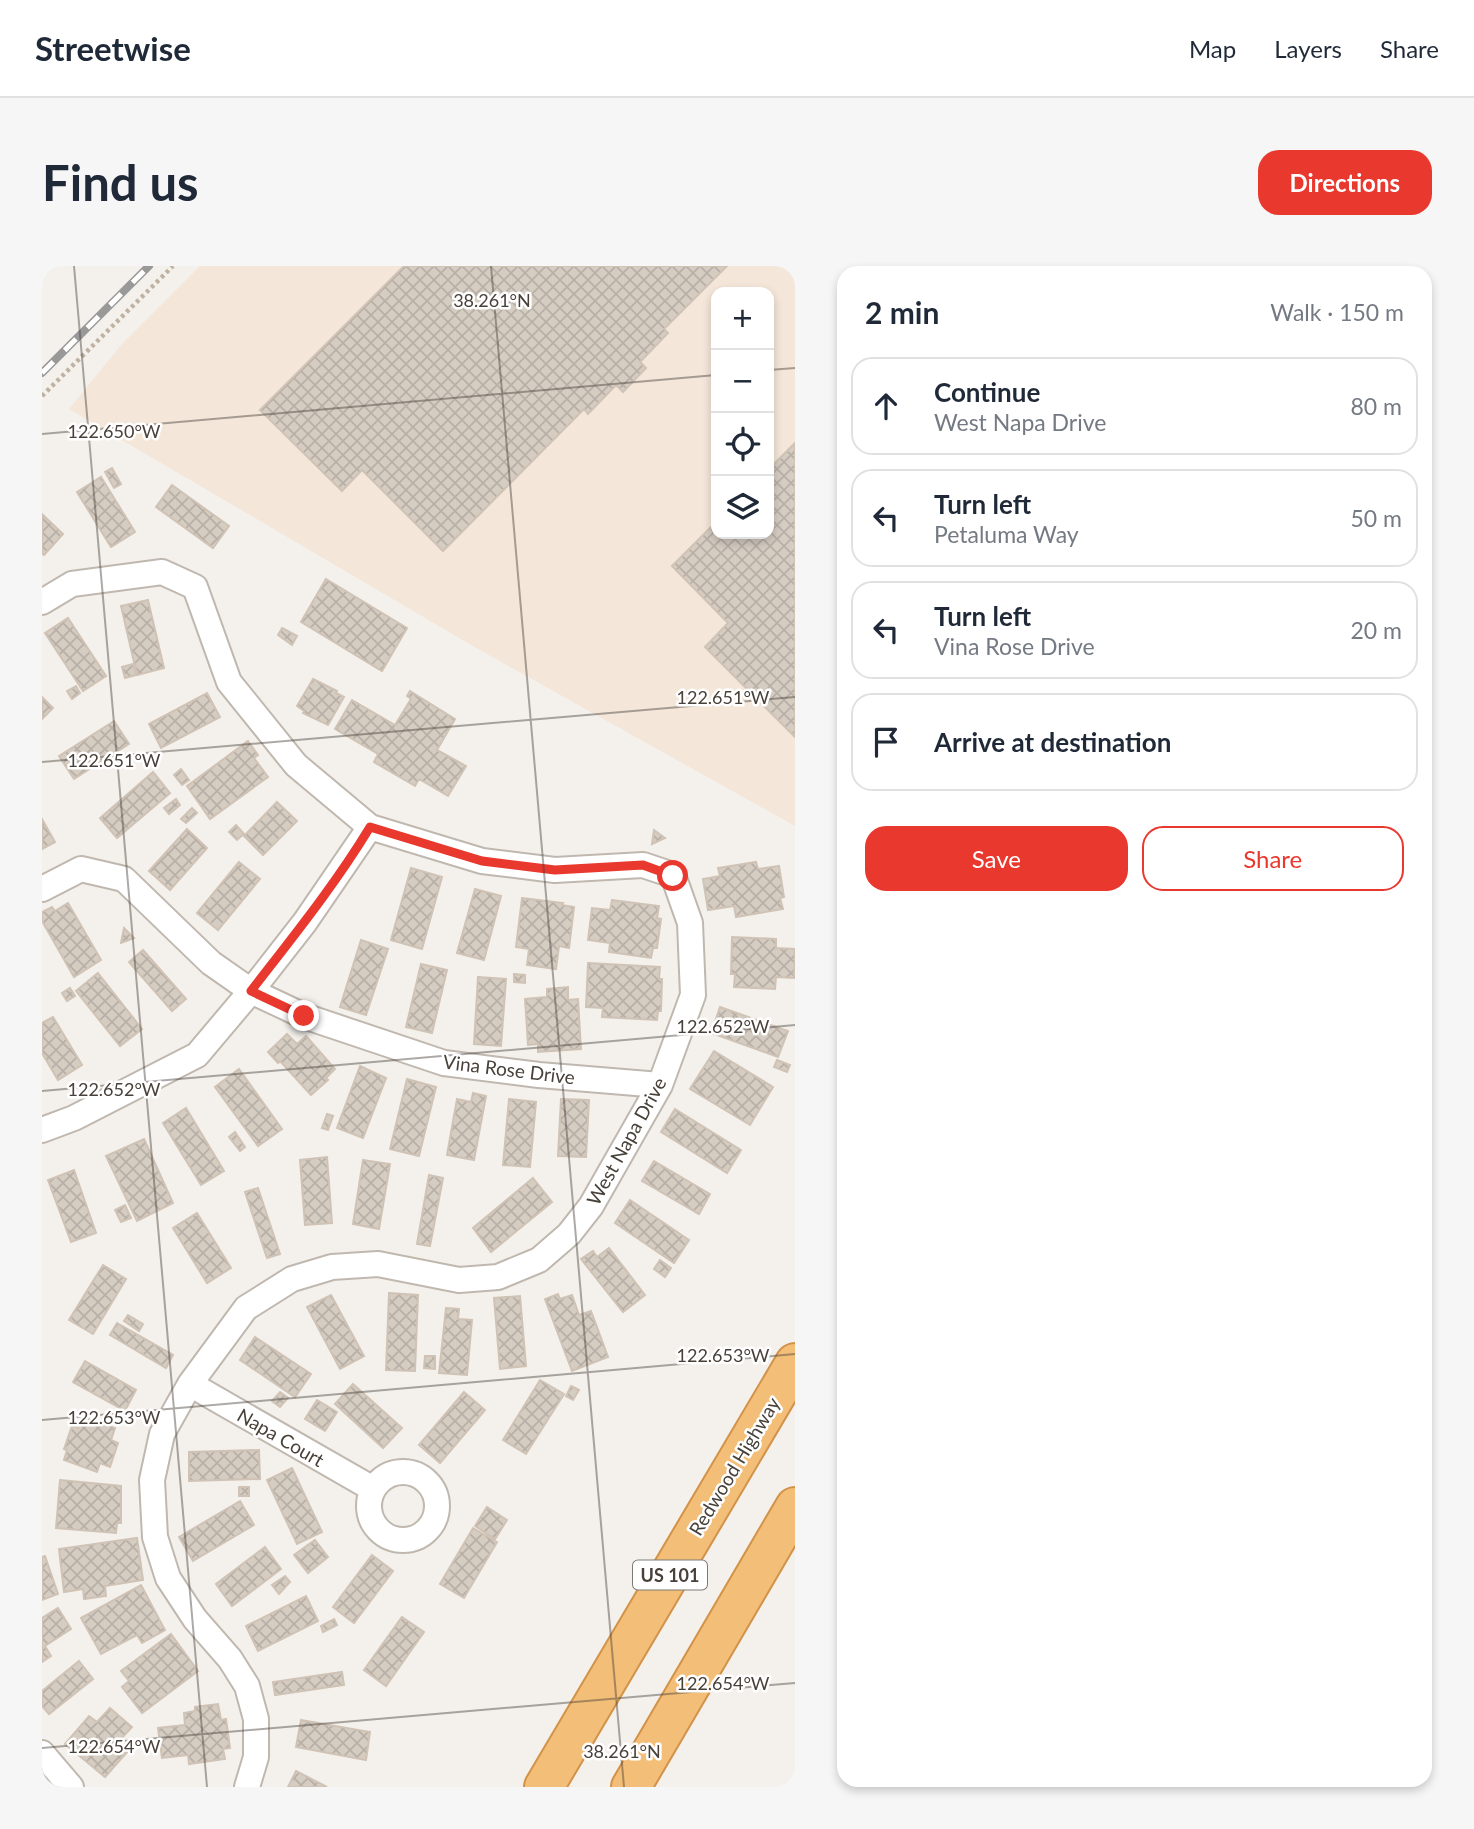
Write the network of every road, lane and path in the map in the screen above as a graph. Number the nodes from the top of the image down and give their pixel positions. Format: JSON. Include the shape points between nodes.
{"nodes":[{"id":1,"x":173,"y":266,"type":"edge"},
{"id":2,"x":42,"y":397,"type":"edge"},
{"id":3,"x":42,"y":602,"type":"edge"},
{"id":4,"x":370,"y":827,"type":"junction"},
{"id":5,"x":42,"y":890,"type":"edge"},
{"id":6,"x":251,"y":991,"type":"junction"},
{"id":7,"x":660,"y":1085,"type":"junction"},
{"id":8,"x":42,"y":1130,"type":"edge"},
{"id":9,"x":795,"y":1363,"type":"edge"},
{"id":10,"x":190,"y":1384,"type":"junction"},
{"id":11,"x":373,"y":1489,"type":"dead end"},
{"id":12,"x":795,"y":1507,"type":"edge"},
{"id":13,"x":42,"y":1753,"type":"edge"},
{"id":14,"x":71,"y":1787,"type":"edge"},
{"id":15,"x":247,"y":1787,"type":"edge"},
{"id":16,"x":544,"y":1787,"type":"edge"},
{"id":17,"x":631,"y":1787,"type":"edge"}],
"edges":[{"from":1,"to":2,"type":"path"},
{"from":3,"to":4,"type":"street","via":[[72,584],[162,572],[195,587],[229,682],[296,765]]},
{"from":4,"to":6,"type":"street"},
{"from":4,"to":7,"type":"street","name":"West Napa Drive","via":[[482,861],[555,870],[643,865],[673,876],[690,923],[693,995]]},
{"from":5,"to":6,"type":"street","name":"Vina Rose Drive","via":[[81,869],[124,878],[211,963]]},
{"from":6,"to":7,"type":"street","name":"Vina Rose Drive","via":[[304,1016],[444,1063]]},
{"from":6,"to":8,"type":"street","via":[[197,1055]]},
{"from":7,"to":10,"type":"street","name":"West Napa Drive","via":[[591,1206],[569,1234],[539,1260],[498,1277],[458,1280],[378,1264],[332,1267],[292,1279],[246,1308]]},
{"from":9,"to":16,"type":"highway","name":"Redwood Highway","number":"US 101"},
{"from":10,"to":11,"type":"street","name":"Napa Court"},
{"from":10,"to":15,"type":"street","name":"West Napa Drive","via":[[162,1434],[152,1480],[155,1537],[168,1578],[247,1686],[256,1719],[257,1757]]},
{"from":12,"to":17,"type":"highway"},
{"from":13,"to":14,"type":"street"}]}
